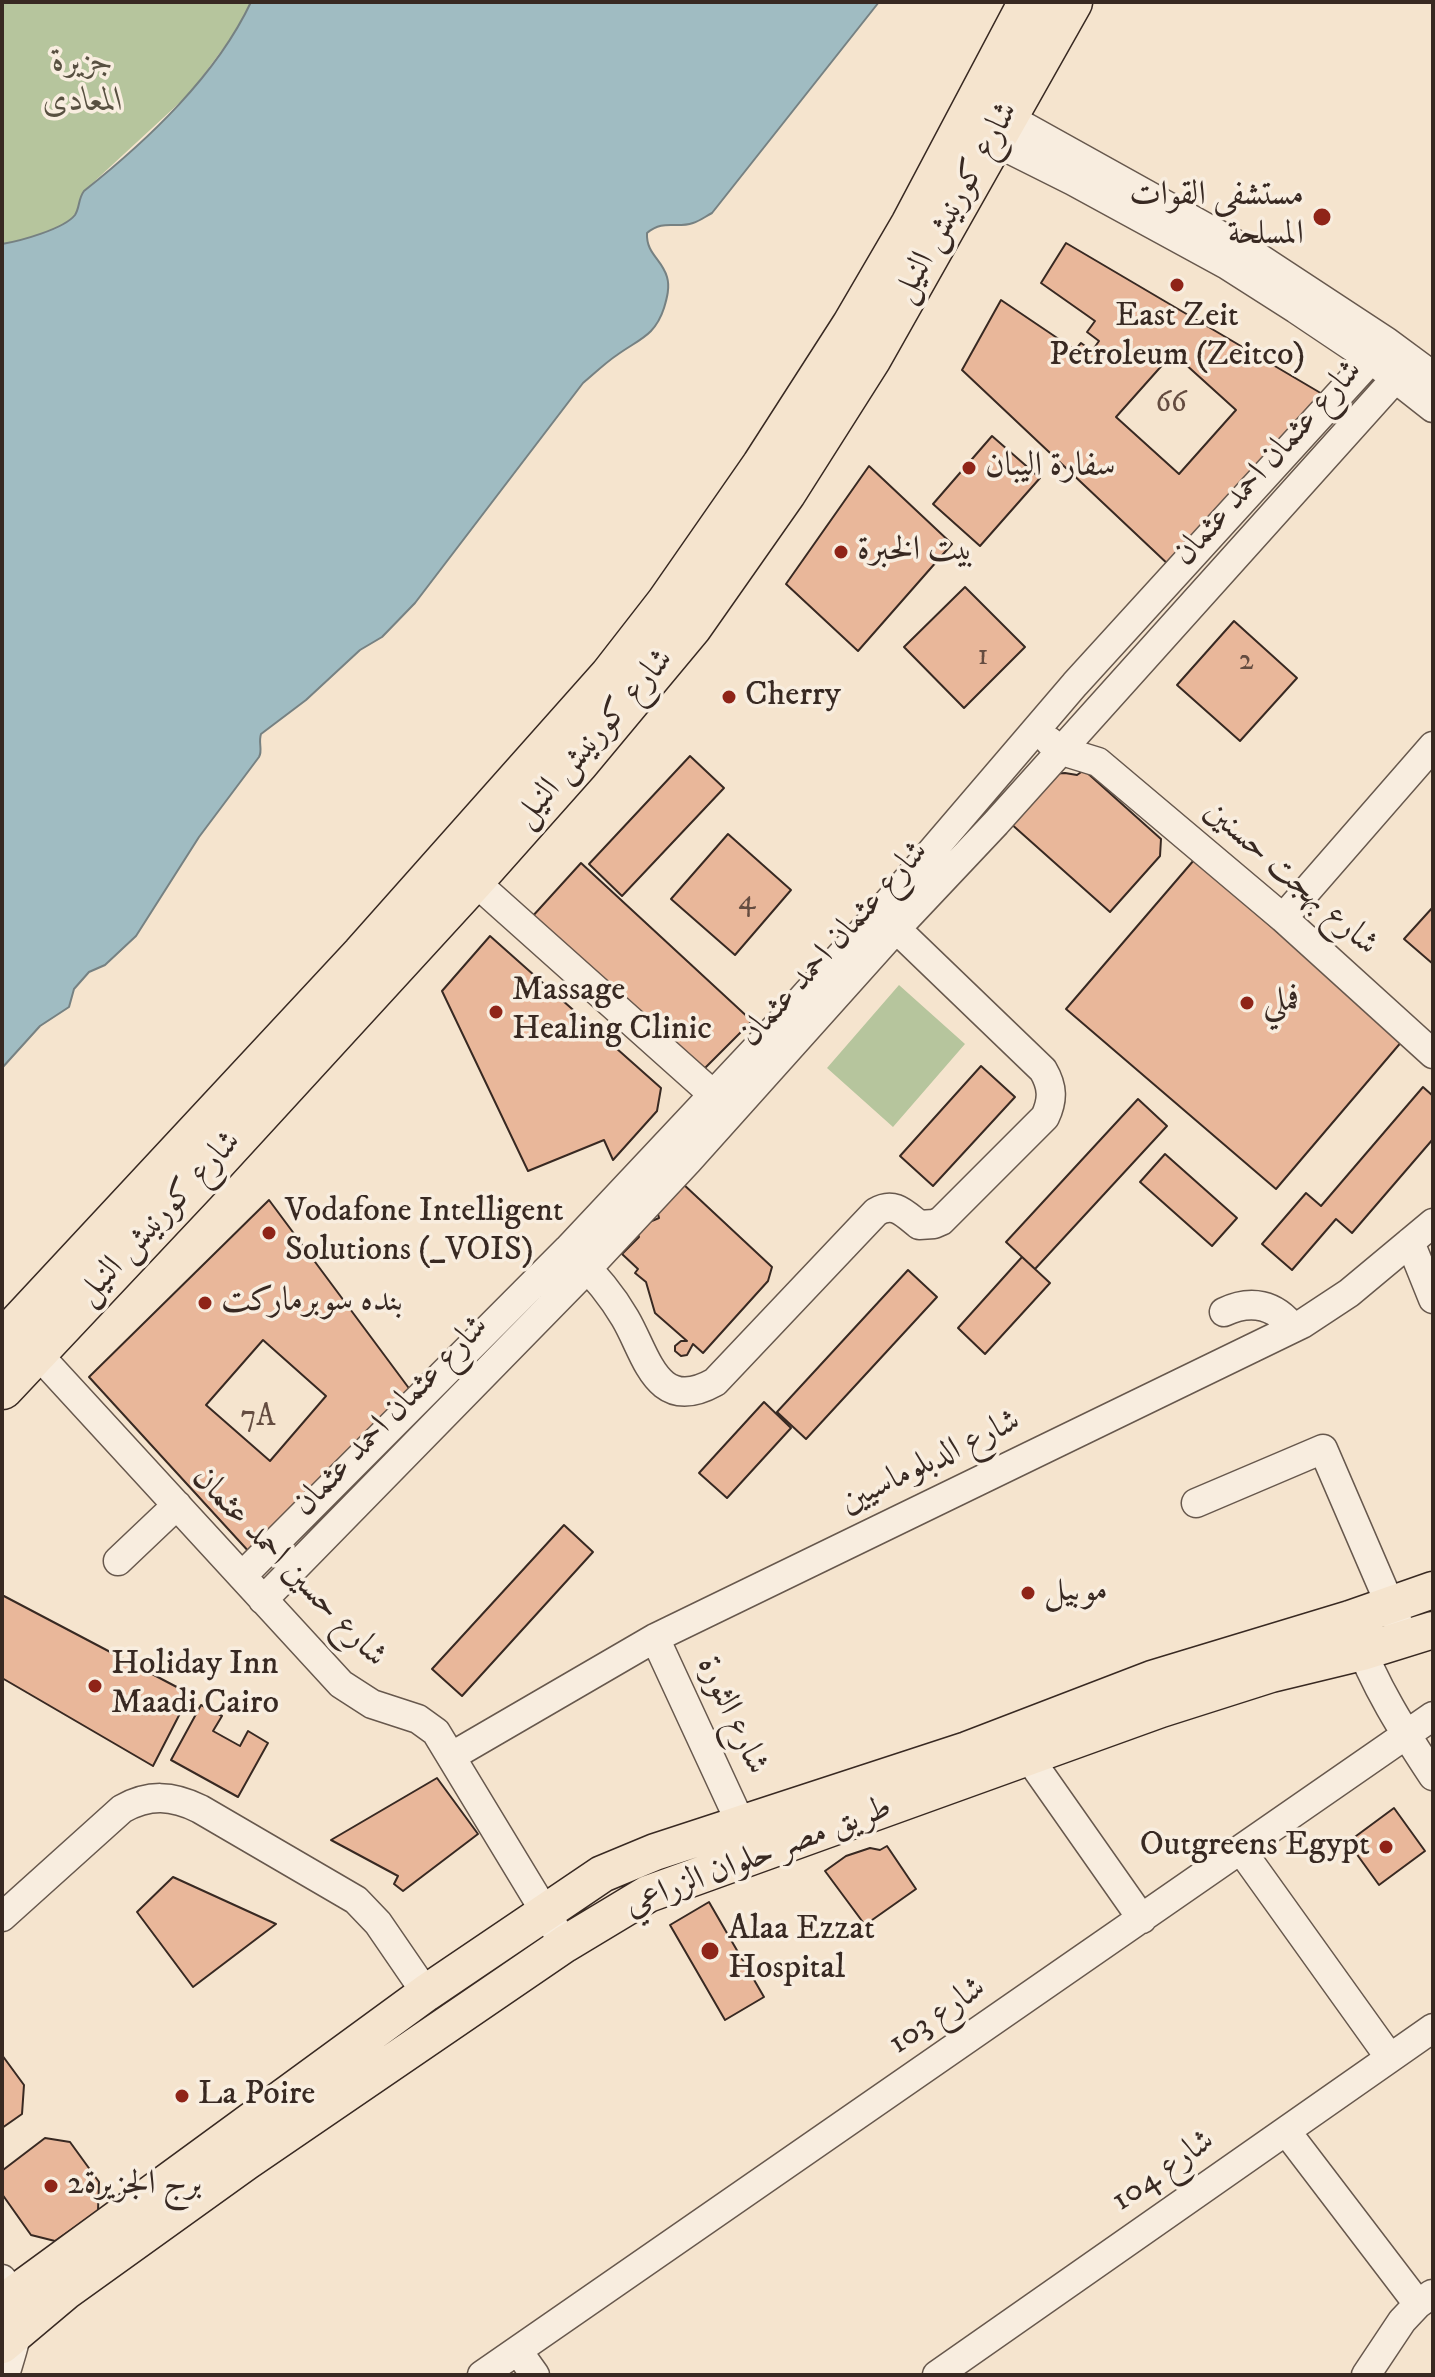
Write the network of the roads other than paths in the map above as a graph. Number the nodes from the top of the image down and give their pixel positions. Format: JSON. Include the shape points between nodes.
{"nodes":[{"id":1,"x":1030,"y":2,"type":"edge"},
{"id":2,"x":1071,"y":2,"type":"edge"},
{"id":3,"x":985,"y":121,"type":"junction"},
{"id":4,"x":1379,"y":351,"type":"junction"},
{"id":5,"x":1403,"y":369,"type":"junction"},
{"id":6,"x":1433,"y":376,"type":"edge"},
{"id":7,"x":1433,"y":408,"type":"edge"},
{"id":8,"x":1062,"y":699,"type":"junction"},
{"id":9,"x":1087,"y":720,"type":"junction"},
{"id":10,"x":1035,"y":730,"type":"junction"},
{"id":11,"x":1433,"y":746,"type":"edge"},
{"id":12,"x":1059,"y":750,"type":"junction"},
{"id":13,"x":1098,"y":762,"type":"junction"},
{"id":14,"x":473,"y":880,"type":"junction"},
{"id":15,"x":1283,"y":918,"type":"junction"},
{"id":16,"x":888,"y":921,"type":"junction"},
{"id":17,"x":1433,"y":1054,"type":"edge"},
{"id":18,"x":723,"y":1103,"type":"junction"},
{"id":19,"x":1433,"y":1223,"type":"edge"},
{"id":20,"x":1410,"y":1242,"type":"junction"},
{"id":21,"x":578,"y":1258,"type":"junction"},
{"id":22,"x":1433,"y":1299,"type":"edge"},
{"id":23,"x":1224,"y":1312,"type":"dead end"},
{"id":24,"x":1293,"y":1328,"type":"junction"},
{"id":25,"x":19,"y":1347,"type":"edge"},
{"id":26,"x":2,"y":1388,"type":"edge"},
{"id":27,"x":411,"y":1407,"type":"junction"},
{"id":28,"x":431,"y":1429,"type":"junction"},
{"id":29,"x":1196,"y":1503,"type":"dead end"},
{"id":30,"x":177,"y":1505,"type":"junction"},
{"id":31,"x":118,"y":1561,"type":"dead end"},
{"id":32,"x":242,"y":1576,"type":"junction"},
{"id":33,"x":1433,"y":1590,"type":"edge"},
{"id":34,"x":263,"y":1600,"type":"junction"},
{"id":35,"x":1392,"y":1605,"type":"junction"},
{"id":36,"x":1356,"y":1635,"type":"junction"},
{"id":37,"x":1419,"y":1635,"type":"edge"},
{"id":38,"x":655,"y":1638,"type":"junction"},
{"id":39,"x":1433,"y":1716,"type":"edge"},
{"id":40,"x":1406,"y":1734,"type":"junction"},
{"id":41,"x":452,"y":1756,"type":"junction"},
{"id":42,"x":1029,"y":1758,"type":"junction"},
{"id":43,"x":1433,"y":1776,"type":"edge"},
{"id":44,"x":741,"y":1824,"type":"junction"},
{"id":45,"x":1241,"y":1850,"type":"junction"},
{"id":46,"x":545,"y":1911,"type":"junction"},
{"id":47,"x":2,"y":1917,"type":"edge"},
{"id":48,"x":1142,"y":1919,"type":"junction"},
{"id":49,"x":565,"y":1944,"type":"junction"},
{"id":50,"x":426,"y":1993,"type":"junction"},
{"id":51,"x":1433,"y":2028,"type":"edge"},
{"id":52,"x":1390,"y":2058,"type":"junction"},
{"id":53,"x":1286,"y":2131,"type":"junction"},
{"id":54,"x":1426,"y":2299,"type":"edge"},
{"id":55,"x":7,"y":2311,"type":"edge"},
{"id":56,"x":518,"y":2351,"type":"junction"},
{"id":57,"x":5,"y":2375,"type":"edge"},
{"id":58,"x":482,"y":2375,"type":"edge"},
{"id":59,"x":535,"y":2375,"type":"edge"},
{"id":60,"x":937,"y":2375,"type":"edge"},
{"id":61,"x":1366,"y":2375,"type":"edge"}],
"edges":[{"from":1,"to":3,"type":"highway","name":"شارع كورنيش النيل"},
{"from":2,"to":3,"type":"highway","name":"شارع كورنيش النيل"},
{"from":3,"to":4,"type":"street","via":[[1073,181],[1233,255]]},
{"from":3,"to":14,"type":"highway","name":"شارع كورنيش النيل","via":[[870,358],[739,561],[629,702]]},
{"from":3,"to":25,"type":"highway","name":"شارع كورنيش النيل","via":[[912,225],[809,396],[611,676]]},
{"from":4,"to":5,"type":"street"},
{"from":4,"to":8,"type":"street","name":"شارع عثمان احمد عثمان"},
{"from":5,"to":6,"type":"street"},
{"from":5,"to":7,"type":"street"},
{"from":5,"to":9,"type":"street","name":"شارع عثمان احمد عثمان"},
{"from":8,"to":9,"type":"street"},
{"from":8,"to":10,"type":"street","name":"شارع عثمان احمد عثمان"},
{"from":9,"to":12,"type":"street","name":"شارع عثمان احمد عثمان"},
{"from":9,"to":13,"type":"street"},
{"from":10,"to":12,"type":"street"},
{"from":10,"to":16,"type":"street","name":"شارع عثمان احمد عثمان"},
{"from":11,"to":15,"type":"street"},
{"from":12,"to":13,"type":"street","name":"شارع بهجت حسنين"},
{"from":12,"to":16,"type":"street","name":"شارع عثمان احمد عثمان","via":[[996,823]]},
{"from":13,"to":15,"type":"street","name":"شارع بهجت حسنين"},
{"from":14,"to":18,"type":"street"},
{"from":14,"to":25,"type":"highway","name":"شارع كورنيش النيل","via":[[195,1183]]},
{"from":15,"to":17,"type":"street","name":"شارع بهجت حسنين"},
{"from":16,"to":18,"type":"street","name":"شارع عثمان احمد عثمان"},
{"from":16,"to":21,"type":"street","via":[[1043,1070],[1052,1099],[1045,1117],[941,1221],[919,1225],[891,1206],[876,1212],[715,1382],[703,1388],[676,1389],[653,1374],[622,1312]]},
{"from":18,"to":21,"type":"street","name":"شارع عثمان احمد عثمان"},
{"from":19,"to":20,"type":"street","name":"شارع الدبلوماسيين"},
{"from":20,"to":22,"type":"street"},
{"from":20,"to":24,"type":"street","name":"شارع الدبلوماسيين","via":[[1326,1310]]},
{"from":21,"to":27,"type":"street","name":"شارع عثمان احمد عثمان"},
{"from":21,"to":28,"type":"street","name":"شارع عثمان احمد عثمان"},
{"from":23,"to":24,"type":"street","via":[[1262,1305],[1285,1317]]},
{"from":24,"to":38,"type":"street","name":"شارع الدبلوماسيين"},
{"from":25,"to":26,"type":"highway","name":"شارع كورنيش النيل"},
{"from":25,"to":30,"type":"street","name":"شارع حسين احمد عثمان"},
{"from":27,"to":28,"type":"street"},
{"from":27,"to":32,"type":"street","name":"شارع عثمان احمد عثمان"},
{"from":28,"to":34,"type":"street","name":"شارع عثمان احمد عثمان"},
{"from":29,"to":35,"type":"street","via":[[1323,1449]]},
{"from":30,"to":31,"type":"street"},
{"from":30,"to":32,"type":"street","name":"شارع حسين احمد عثمان"},
{"from":32,"to":34,"type":"street","name":"شارع حسين احمد عثمان"},
{"from":33,"to":35,"type":"main road","name":"طريق مصر حلوان الزراعي"},
{"from":34,"to":41,"type":"street","name":"شارع حسين احمد عثمان","via":[[341,1684],[372,1704],[418,1719],[436,1732]]},
{"from":35,"to":36,"type":"main road","name":"طريق مصر حلوان الزراعي"},
{"from":35,"to":37,"type":"street"},
{"from":36,"to":37,"type":"main road","name":"طريق مصر حلوان الزراعي"},
{"from":36,"to":40,"type":"street"},
{"from":36,"to":42,"type":"main road","name":"طريق مصر حلوان الزراعي"},
{"from":36,"to":44,"type":"main road","name":"طريق مصر حلوان الزراعي","via":[[1152,1679],[967,1750]]},
{"from":38,"to":41,"type":"street","name":"شارع الدبلوماسيين"},
{"from":38,"to":44,"type":"street","name":"شارع الثورة"},
{"from":39,"to":40,"type":"street","name":"شارع 103"},
{"from":40,"to":43,"type":"street"},
{"from":40,"to":45,"type":"street","name":"شارع 103"},
{"from":41,"to":46,"type":"street","name":"شارع حسين احمد عثمان"},
{"from":42,"to":48,"type":"street"},
{"from":42,"to":49,"type":"main road","name":"طريق مصر حلوان الزراعي","via":[[674,1883]]},
{"from":44,"to":46,"type":"main road","name":"طريق مصر حلوان الزراعي","via":[[619,1866]]},
{"from":45,"to":48,"type":"street","name":"شارع 103"},
{"from":45,"to":52,"type":"street"},
{"from":46,"to":49,"type":"street","name":"شارع حسين احمد عثمان"},
{"from":46,"to":50,"type":"main road","name":"طريق مصر حلوان الزراعي"},
{"from":47,"to":50,"type":"street","via":[[122,1809],[137,1801],[169,1797],[200,1809],[356,1900]]},
{"from":48,"to":56,"type":"street","name":"شارع 103"},
{"from":49,"to":55,"type":"main road","name":"طريق مصر حلوان الزراعي","via":[[65,2292]]},
{"from":50,"to":55,"type":"main road","name":"طريق مصر حلوان الزراعي","via":[[148,2198]]},
{"from":51,"to":52,"type":"street","name":"شارع 104"},
{"from":52,"to":53,"type":"street","name":"شارع 104"},
{"from":53,"to":54,"type":"street"},
{"from":53,"to":60,"type":"street","name":"شارع 104"},
{"from":54,"to":61,"type":"street","via":[[1395,2330]]},
{"from":55,"to":57,"type":"street"},
{"from":56,"to":58,"type":"street","name":"شارع 103"},
{"from":56,"to":59,"type":"street"}]}
